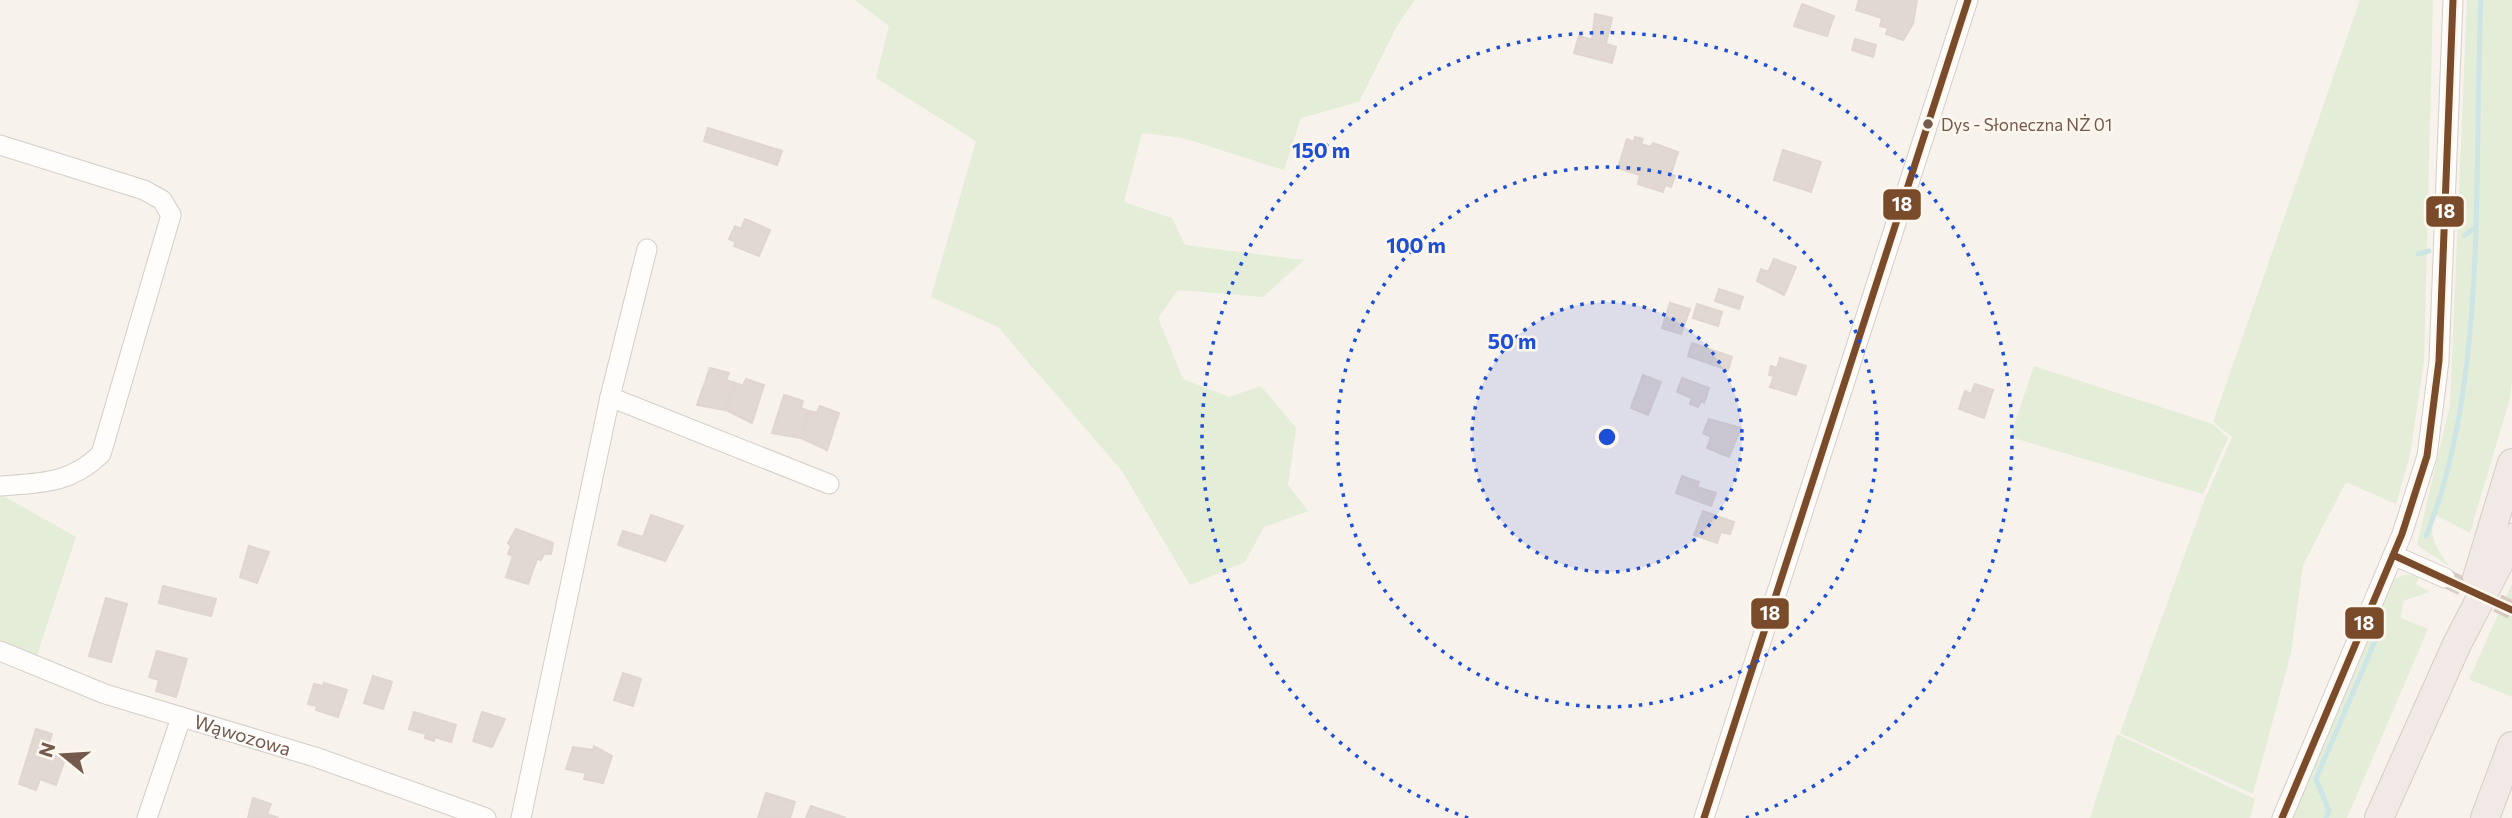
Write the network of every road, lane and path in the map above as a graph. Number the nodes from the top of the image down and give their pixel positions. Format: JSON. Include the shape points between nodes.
{"nodes":[{"id":1,"x":1968,"y":0,"type":"edge"},
{"id":2,"x":2452,"y":0,"type":"edge"},
{"id":3,"x":0,"y":145,"type":"edge"},
{"id":4,"x":647,"y":249,"type":"dead end"},
{"id":5,"x":610,"y":397,"type":"junction"},
{"id":6,"x":2512,"y":463,"type":"edge"},
{"id":7,"x":830,"y":484,"type":"dead end"},
{"id":8,"x":0,"y":486,"type":"edge"},
{"id":9,"x":2512,"y":538,"type":"edge"},
{"id":10,"x":2393,"y":555,"type":"junction"},
{"id":11,"x":2445,"y":578,"type":"tunnel mouth"},
{"id":12,"x":2457,"y":644,"type":"junction"},
{"id":13,"x":0,"y":650,"type":"edge"},
{"id":14,"x":181,"y":718,"type":"junction"},
{"id":15,"x":2512,"y":746,"type":"edge"},
{"id":16,"x":148,"y":818,"type":"edge"},
{"id":17,"x":486,"y":818,"type":"edge"},
{"id":18,"x":521,"y":818,"type":"edge"},
{"id":19,"x":1704,"y":818,"type":"edge"},
{"id":20,"x":2282,"y":818,"type":"edge"},
{"id":21,"x":2379,"y":818,"type":"edge"},
{"id":22,"x":2485,"y":818,"type":"edge"}],
"edges":[{"from":1,"to":19,"type":"street"},
{"from":2,"to":10,"type":"street","via":[[2435,401],[2420,480]]},
{"from":3,"to":8,"type":"street","via":[[144,190],[162,200],[171,215],[101,454],[83,472],[62,479]]},
{"from":4,"to":5,"type":"street"},
{"from":5,"to":7,"type":"street"},
{"from":5,"to":18,"type":"street"},
{"from":6,"to":12,"type":"highway"},
{"from":9,"to":12,"type":"highway"},
{"from":10,"to":11,"type":"street"},
{"from":10,"to":20,"type":"street"},
{"from":12,"to":21,"type":"highway"},
{"from":13,"to":14,"type":"street","name":"Wąwozowa","via":[[105,694]]},
{"from":14,"to":16,"type":"street"},
{"from":14,"to":17,"type":"street","name":"Wąwozowa","via":[[315,757]]},
{"from":15,"to":22,"type":"highway"}]}
